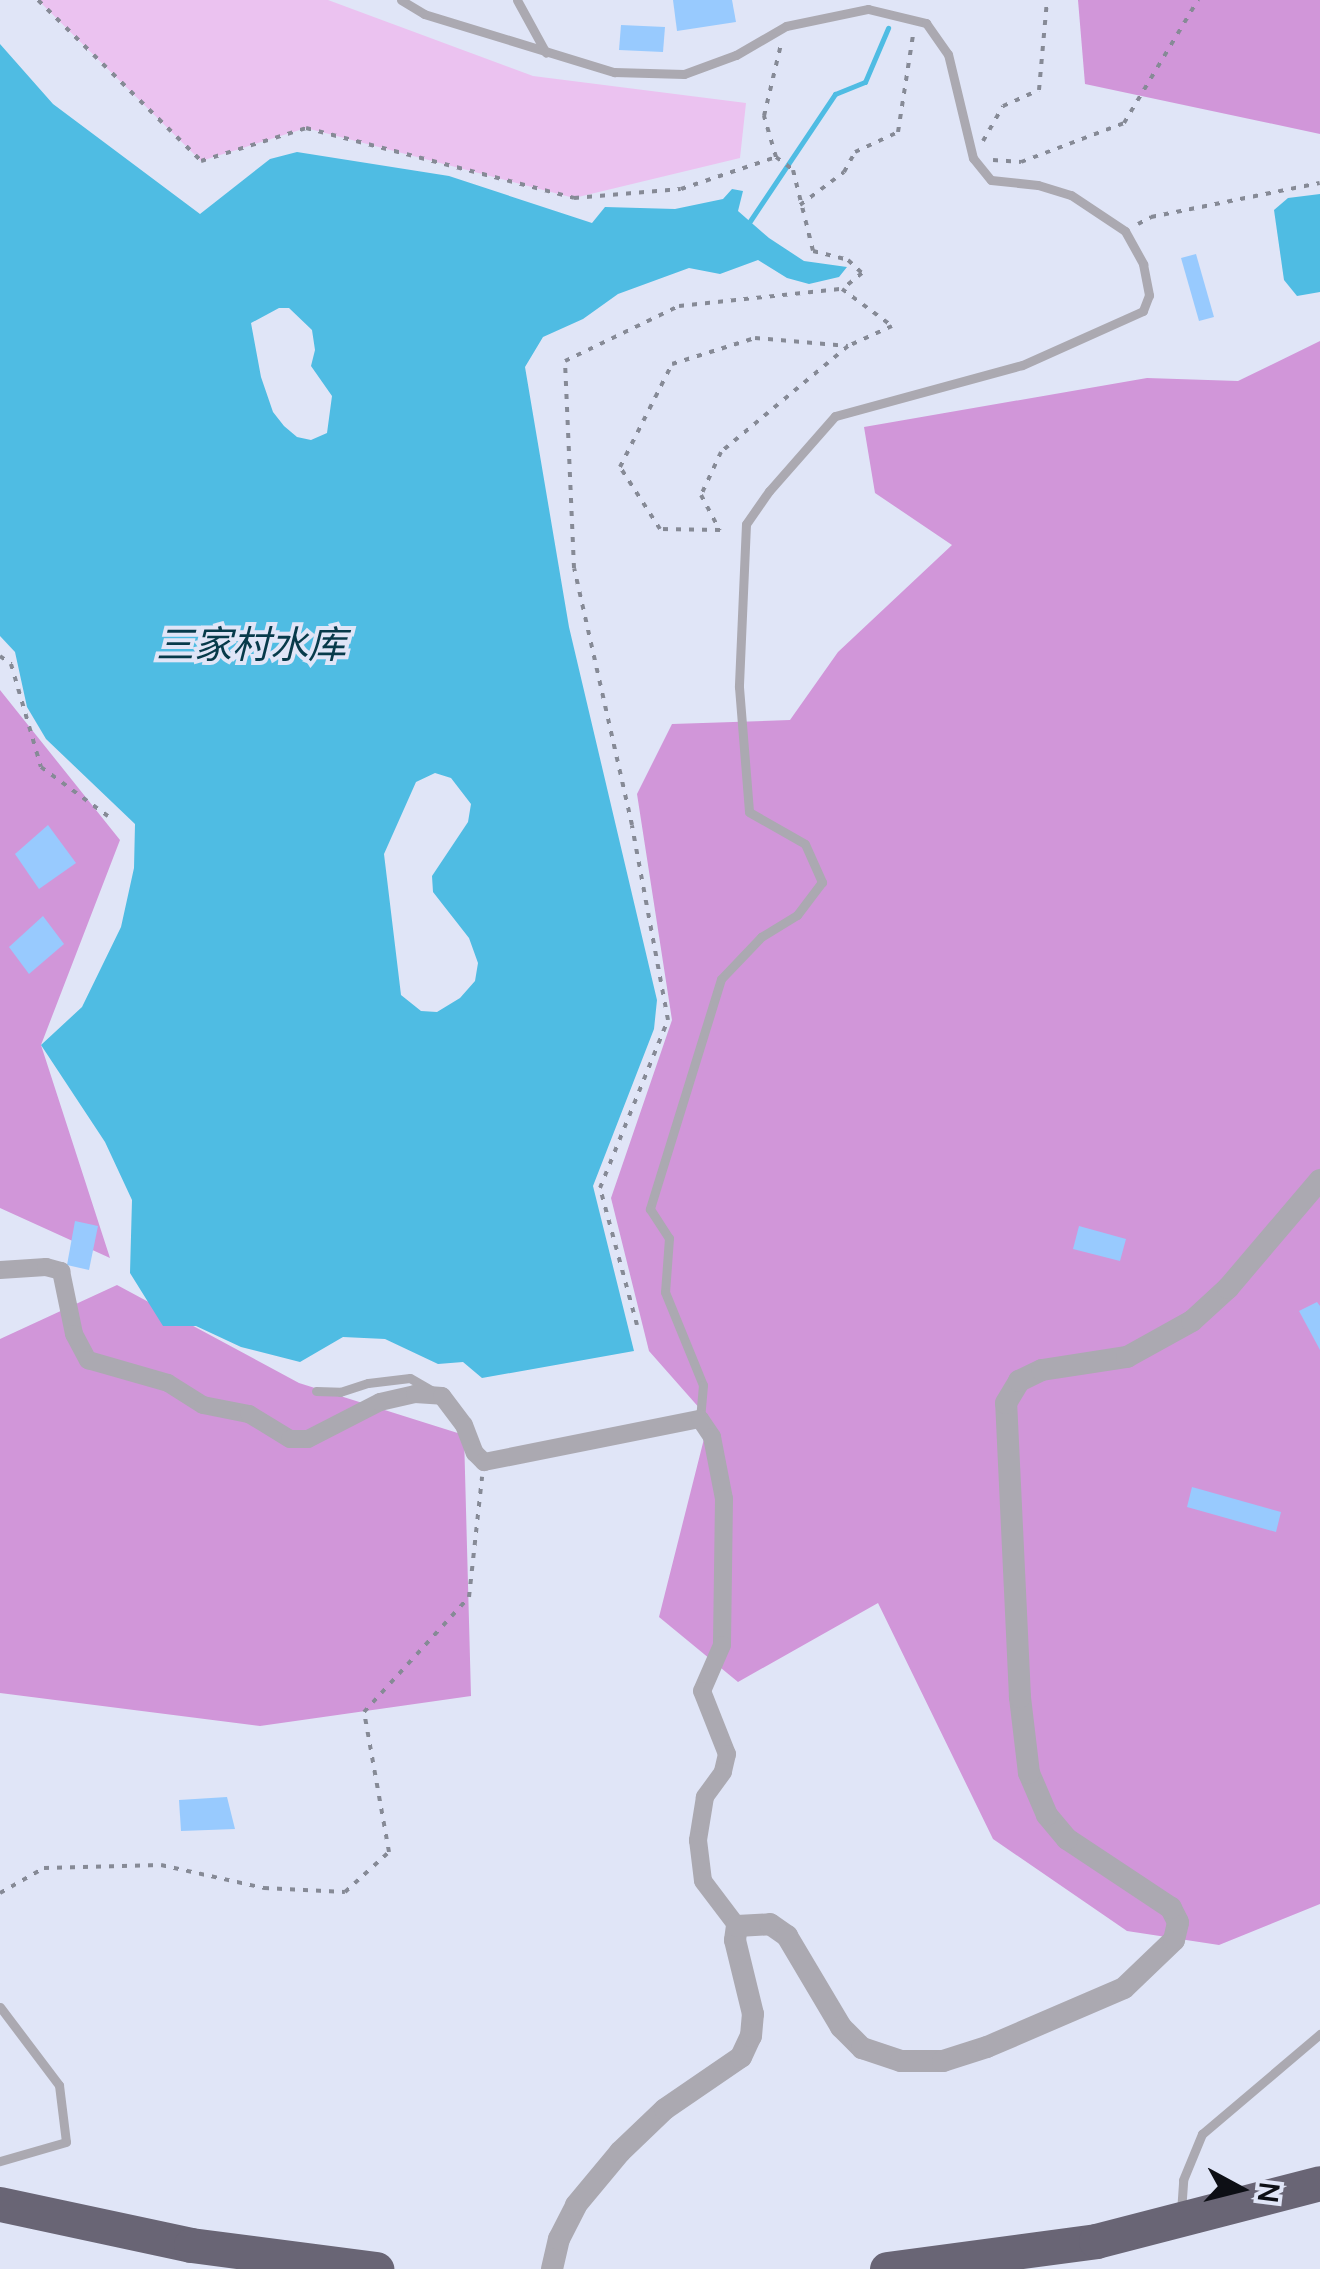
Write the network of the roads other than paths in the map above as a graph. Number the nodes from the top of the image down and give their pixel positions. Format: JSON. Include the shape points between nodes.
{"nodes":[{"id":1,"x":402,"y":0,"type":"edge"},
{"id":2,"x":517,"y":0,"type":"edge"},
{"id":3,"x":546,"y":53,"type":"junction"},
{"id":4,"x":1320,"y":1180,"type":"edge"},
{"id":5,"x":0,"y":1270,"type":"edge"},
{"id":6,"x":316,"y":1390,"type":"dead end"},
{"id":7,"x":442,"y":1396,"type":"junction"},
{"id":8,"x":700,"y":1420,"type":"junction"},
{"id":9,"x":738,"y":1926,"type":"junction"},
{"id":10,"x":0,"y":2008,"type":"edge"},
{"id":11,"x":1320,"y":2034,"type":"edge"},
{"id":12,"x":0,"y":2161,"type":"edge"},
{"id":13,"x":1320,"y":2183,"type":"edge"},
{"id":14,"x":0,"y":2204,"type":"edge"},
{"id":15,"x":1181,"y":2220,"type":"junction"},
{"id":16,"x":376,"y":2269,"type":"edge"},
{"id":17,"x":552,"y":2269,"type":"edge"},
{"id":18,"x":887,"y":2269,"type":"edge"}],
"edges":[{"from":1,"to":3,"type":"lane","via":[[424,14]]},
{"from":2,"to":3,"type":"lane"},
{"from":3,"to":8,"type":"lane","via":[[614,72],[684,74],[786,26],[868,9],[926,23],[948,54],[973,158],[991,180],[1071,195],[1125,231],[1143,264],[1148,295],[1143,311],[1022,365],[834,416],[746,524],[739,686],[749,812],[805,844],[822,882],[797,915],[761,937],[721,979],[650,1210],[669,1238],[665,1292],[703,1386]]},
{"from":4,"to":9,"type":"street","via":[[1192,1321],[1128,1358],[1042,1370],[1019,1381],[1006,1403],[1029,1773],[1047,1816],[1067,1839],[1170,1908],[1178,1922],[1174,1940],[1124,1988],[987,2047],[943,2061],[901,2060],[862,2048],[841,2028],[787,1936],[770,1924]]},
{"from":5,"to":7,"type":"street","via":[[61,1271],[74,1334],[88,1360],[168,1383],[203,1405],[249,1414],[290,1439],[308,1439],[380,1402]]},
{"from":6,"to":7,"type":"lane","via":[[340,1392],[410,1378]]},
{"from":7,"to":8,"type":"street","via":[[484,1462]]},
{"from":8,"to":9,"type":"street","via":[[712,1437],[724,1499],[722,1644],[702,1691],[727,1754],[705,1798],[698,1840],[704,1881]]},
{"from":9,"to":17,"type":"street","via":[[734,1940],[754,2014],[741,2057],[665,2110],[620,2152],[576,2205]]},
{"from":10,"to":12,"type":"lane","via":[[59,2086],[66,2142]]},
{"from":11,"to":15,"type":"lane","via":[[1202,2134],[1183,2180]]},
{"from":13,"to":15,"type":"highway"},
{"from":14,"to":16,"type":"highway","via":[[191,2245]]},
{"from":15,"to":18,"type":"highway","via":[[1096,2240]]}]}
